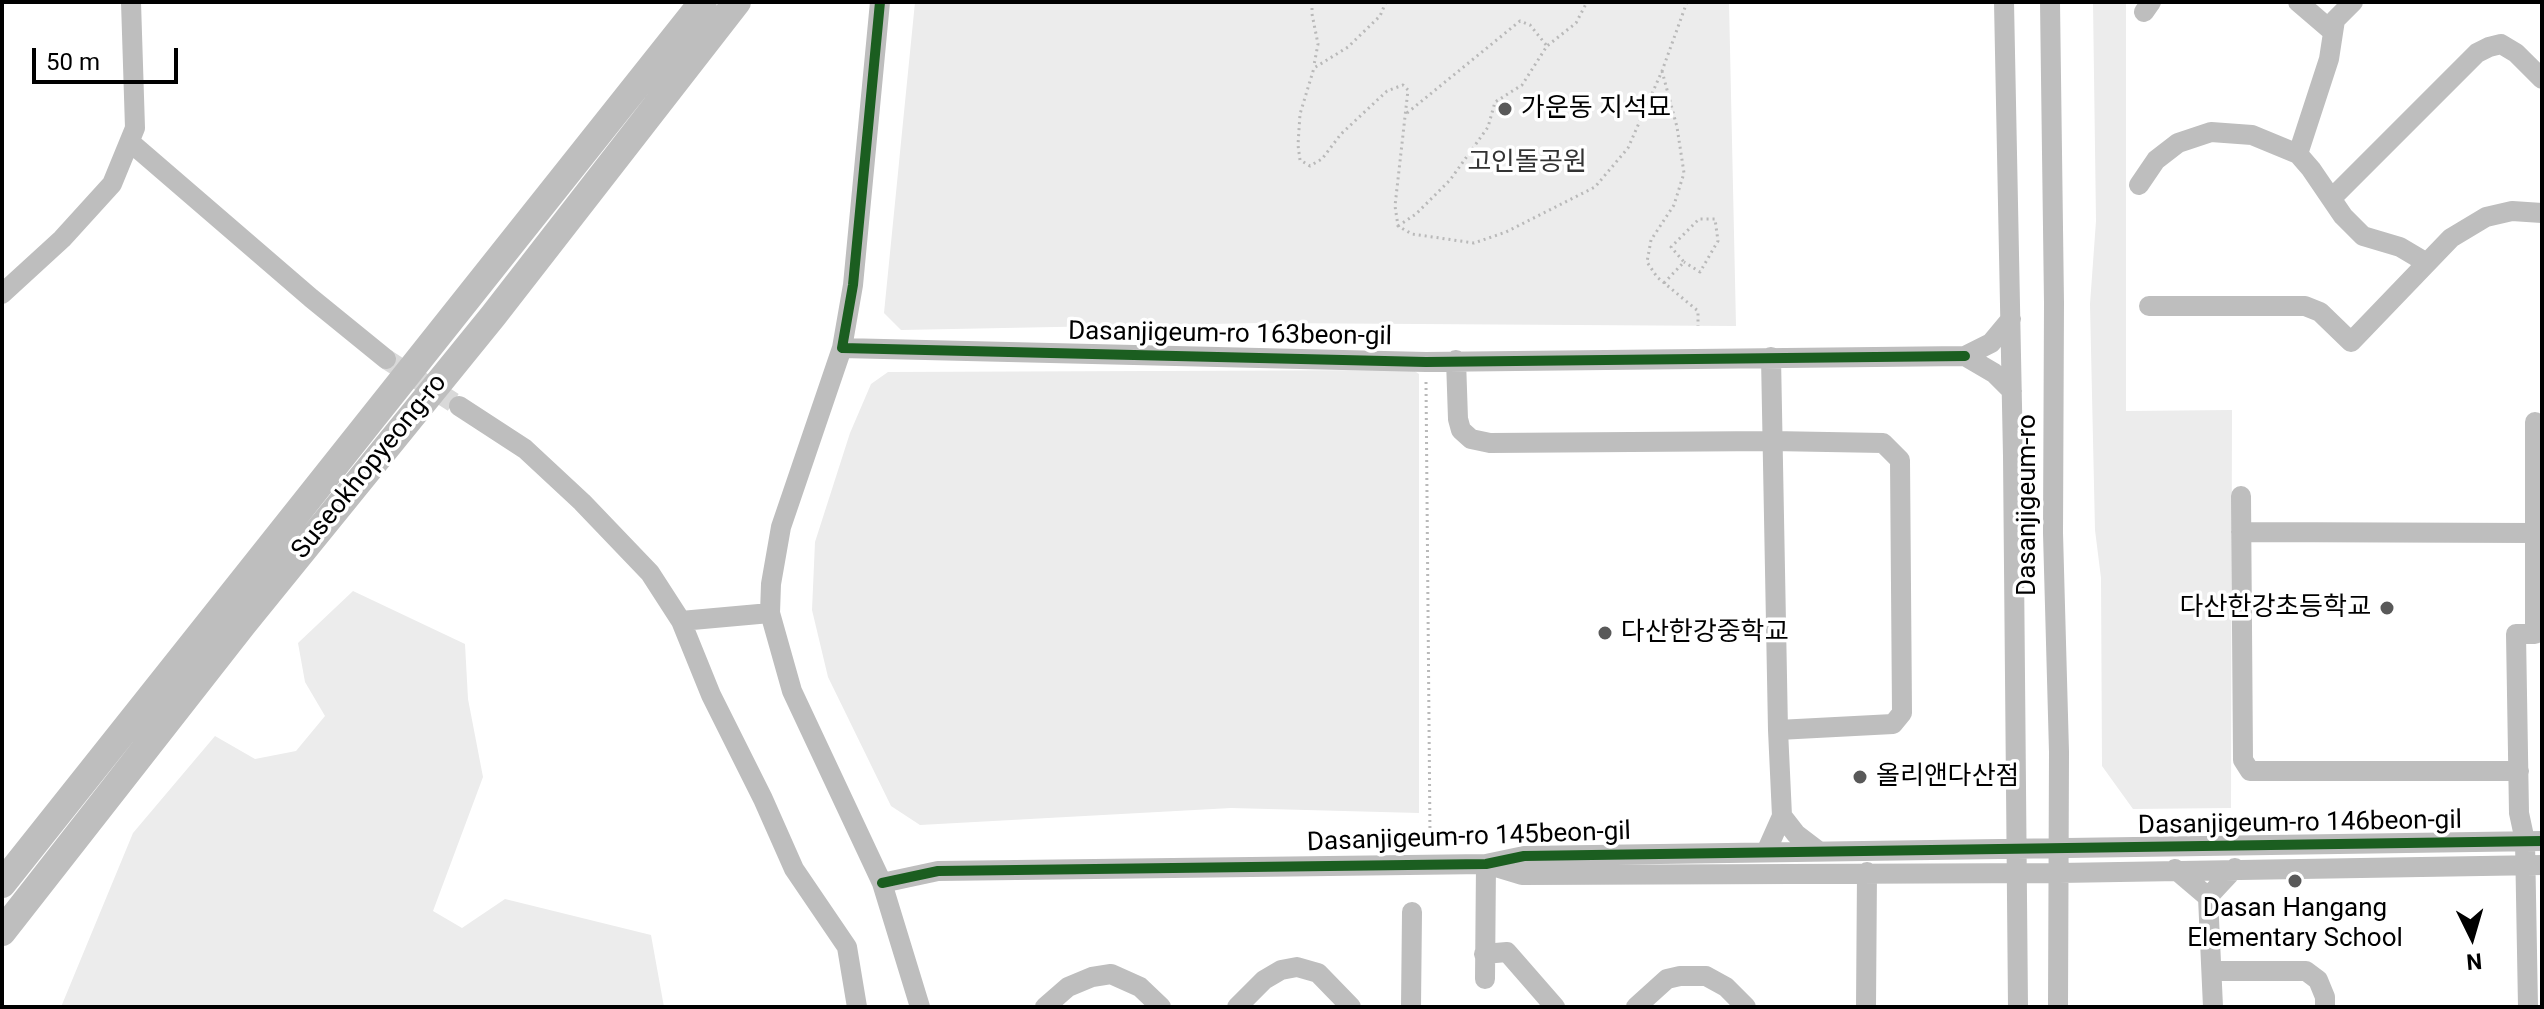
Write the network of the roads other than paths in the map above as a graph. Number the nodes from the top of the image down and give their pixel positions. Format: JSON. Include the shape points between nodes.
{"nodes":[{"id":1,"x":131,"y":2,"type":"edge"},
{"id":2,"x":703,"y":2,"type":"edge"},
{"id":3,"x":737,"y":2,"type":"edge"},
{"id":4,"x":880,"y":2,"type":"edge"},
{"id":5,"x":2004,"y":2,"type":"edge"},
{"id":6,"x":2050,"y":2,"type":"edge"},
{"id":7,"x":2298,"y":2,"type":"edge"},
{"id":8,"x":2353,"y":2,"type":"edge"},
{"id":9,"x":2333,"y":32,"type":"junction"},
{"id":10,"x":2542,"y":79,"type":"edge"},
{"id":11,"x":130,"y":142,"type":"junction"},
{"id":12,"x":2298,"y":154,"type":"junction"},
{"id":13,"x":2139,"y":185,"type":"dead end"},
{"id":14,"x":2332,"y":198,"type":"junction"},
{"id":15,"x":2542,"y":213,"type":"edge"},
{"id":16,"x":2427,"y":263,"type":"junction"},
{"id":17,"x":2,"y":294,"type":"edge"},
{"id":18,"x":2149,"y":306,"type":"dead end"},
{"id":19,"x":2011,"y":319,"type":"junction"},
{"id":20,"x":842,"y":348,"type":"junction"},
{"id":21,"x":1965,"y":356,"type":"junction"},
{"id":22,"x":1771,"y":357,"type":"junction"},
{"id":23,"x":386,"y":359,"type":"tunnel mouth"},
{"id":24,"x":1456,"y":360,"type":"junction"},
{"id":25,"x":2012,"y":391,"type":"junction"},
{"id":26,"x":459,"y":406,"type":"tunnel mouth"},
{"id":27,"x":2535,"y":422,"type":"dead end"},
{"id":28,"x":1772,"y":441,"type":"junction"},
{"id":29,"x":2241,"y":496,"type":"dead end"},
{"id":30,"x":2241,"y":532,"type":"junction"},
{"id":31,"x":2535,"y":533,"type":"junction"},
{"id":32,"x":770,"y":613,"type":"junction"},
{"id":33,"x":681,"y":621,"type":"junction"},
{"id":34,"x":1778,"y":730,"type":"junction"},
{"id":35,"x":2519,"y":771,"type":"junction"},
{"id":36,"x":1782,"y":816,"type":"junction"},
{"id":37,"x":2542,"y":825,"type":"edge"},
{"id":38,"x":2533,"y":841,"type":"edge"},
{"id":39,"x":1817,"y":850,"type":"junction"},
{"id":40,"x":2016,"y":850,"type":"junction"},
{"id":41,"x":2059,"y":850,"type":"junction"},
{"id":42,"x":1766,"y":852,"type":"junction"},
{"id":43,"x":1486,"y":864,"type":"junction"},
{"id":44,"x":2534,"y":865,"type":"edge"},
{"id":45,"x":2235,"y":868,"type":"junction"},
{"id":46,"x":2175,"y":869,"type":"junction"},
{"id":47,"x":1867,"y":872,"type":"junction"},
{"id":48,"x":2017,"y":872,"type":"junction"},
{"id":49,"x":2059,"y":873,"type":"junction"},
{"id":50,"x":882,"y":883,"type":"junction"},
{"id":51,"x":2,"y":884,"type":"edge"},
{"id":52,"x":2208,"y":897,"type":"junction"},
{"id":53,"x":1412,"y":912,"type":"dead end"},
{"id":54,"x":2,"y":932,"type":"edge"},
{"id":55,"x":1484,"y":954,"type":"junction"},
{"id":56,"x":2212,"y":971,"type":"junction"},
{"id":57,"x":1485,"y":979,"type":"dead end"},
{"id":58,"x":853,"y":1005,"type":"edge"},
{"id":59,"x":920,"y":1007,"type":"edge"},
{"id":60,"x":1045,"y":1007,"type":"edge"},
{"id":61,"x":1161,"y":1007,"type":"edge"},
{"id":62,"x":1237,"y":1007,"type":"edge"},
{"id":63,"x":1351,"y":1007,"type":"edge"},
{"id":64,"x":1411,"y":1007,"type":"edge"},
{"id":65,"x":1555,"y":1007,"type":"edge"},
{"id":66,"x":1636,"y":1007,"type":"edge"},
{"id":67,"x":1746,"y":1007,"type":"edge"},
{"id":68,"x":1866,"y":1007,"type":"edge"},
{"id":69,"x":2018,"y":1007,"type":"edge"},
{"id":70,"x":2058,"y":1007,"type":"edge"},
{"id":71,"x":2213,"y":1007,"type":"edge"},
{"id":72,"x":2325,"y":1007,"type":"edge"},
{"id":73,"x":2528,"y":1007,"type":"edge"}],
"edges":[{"from":1,"to":11,"type":"street","via":[[135,128]]},
{"from":2,"to":51,"type":"highway","name":"Suseokhopyeong-ro"},
{"from":3,"to":54,"type":"highway","name":"Suseokhopyeong-ro"},
{"from":4,"to":20,"type":"street","via":[[853,285]]},
{"from":5,"to":19,"type":"street","name":"Dasanjigeum-ro"},
{"from":6,"to":41,"type":"street","name":"Dasanjigeum-ro"},
{"from":7,"to":9,"type":"street"},
{"from":8,"to":9,"type":"street","via":[[2335,20]]},
{"from":9,"to":12,"type":"street"},
{"from":10,"to":14,"type":"street","via":[[2501,44],[2477,53]]},
{"from":11,"to":17,"type":"street","via":[[112,184]]},
{"from":11,"to":23,"type":"street"},
{"from":12,"to":13,"type":"street","via":[[2252,135],[2211,132],[2178,143],[2156,160]]},
{"from":12,"to":14,"type":"street"},
{"from":14,"to":16,"type":"street","via":[[2363,236],[2400,247]]},
{"from":15,"to":16,"type":"street","via":[[2512,211],[2486,217],[2451,238]]},
{"from":16,"to":18,"type":"street","via":[[2351,342],[2320,312],[2305,306]]},
{"from":19,"to":21,"type":"street","via":[[1991,343]]},
{"from":19,"to":25,"type":"street","name":"Dasanjigeum-ro"},
{"from":20,"to":24,"type":"street","name":"Dasanjigeum-ro 163beon-gil"},
{"from":20,"to":32,"type":"street","via":[[781,527]]},
{"from":21,"to":22,"type":"street","name":"Dasanjigeum-ro 163beon-gil"},
{"from":21,"to":25,"type":"street"},
{"from":22,"to":24,"type":"street","name":"Dasanjigeum-ro 163beon-gil"},
{"from":22,"to":28,"type":"street"},
{"from":24,"to":28,"type":"street","via":[[1458,419],[1471,439]]},
{"from":25,"to":40,"type":"street","name":"Dasanjigeum-ro"},
{"from":26,"to":33,"type":"street","via":[[525,449],[582,502],[650,573]]},
{"from":27,"to":31,"type":"street"},
{"from":28,"to":34,"type":"street"},
{"from":28,"to":34,"type":"street","via":[[1883,443],[1900,460],[1902,713],[1893,724]]},
{"from":29,"to":30,"type":"street"},
{"from":30,"to":31,"type":"street"},
{"from":30,"to":35,"type":"street","via":[[2243,760],[2250,771]]},
{"from":31,"to":35,"type":"street","via":[[2535,634],[2516,634]]},
{"from":32,"to":33,"type":"street"},
{"from":32,"to":50,"type":"street","via":[[792,691]]},
{"from":33,"to":58,"type":"street","via":[[794,869],[847,947]]},
{"from":34,"to":36,"type":"street"},
{"from":35,"to":38,"type":"street","via":[[2519,813]]},
{"from":36,"to":39,"type":"street"},
{"from":36,"to":42,"type":"street"},
{"from":37,"to":38,"type":"street"},
{"from":38,"to":41,"type":"street","name":"Dasanjigeum-ro 146beon-gil"},
{"from":38,"to":44,"type":"street"},
{"from":39,"to":40,"type":"street","name":"Dasanjigeum-ro 145beon-gil"},
{"from":39,"to":42,"type":"street","name":"Dasanjigeum-ro 145beon-gil"},
{"from":40,"to":41,"type":"street","name":"Dasanjigeum-ro 145beon-gil"},
{"from":40,"to":48,"type":"street","name":"Dasanjigeum-ro"},
{"from":41,"to":49,"type":"street","name":"Dasanjigeum-ro"},
{"from":42,"to":43,"type":"street","name":"Dasanjigeum-ro 145beon-gil","via":[[1524,856]]},
{"from":43,"to":47,"type":"street","name":"Dasanjigeum-ro 145beon-gil","via":[[1522,875]]},
{"from":43,"to":50,"type":"street","name":"Dasanjigeum-ro 145beon-gil","via":[[938,871]]},
{"from":43,"to":55,"type":"street"},
{"from":44,"to":45,"type":"street","name":"Dasanjigeum-ro 146beon-gil"},
{"from":44,"to":73,"type":"street"},
{"from":45,"to":46,"type":"street","name":"Dasanjigeum-ro 146beon-gil"},
{"from":45,"to":52,"type":"street"},
{"from":46,"to":49,"type":"street","name":"Dasanjigeum-ro 146beon-gil"},
{"from":46,"to":52,"type":"street"},
{"from":47,"to":48,"type":"street","name":"Dasanjigeum-ro 145beon-gil"},
{"from":47,"to":68,"type":"street"},
{"from":48,"to":49,"type":"street","name":"Dasanjigeum-ro 145beon-gil"},
{"from":48,"to":69,"type":"street","name":"Dasanjigeum-ro"},
{"from":49,"to":70,"type":"street","name":"Dasanjigeum-ro"},
{"from":50,"to":59,"type":"street"},
{"from":52,"to":56,"type":"street"},
{"from":53,"to":64,"type":"street"},
{"from":55,"to":57,"type":"street"},
{"from":55,"to":65,"type":"street","via":[[1507,952]]},
{"from":56,"to":71,"type":"street"},
{"from":56,"to":72,"type":"street","via":[[2306,971],[2318,980]]},
{"from":60,"to":61,"type":"street","via":[[1068,987],[1111,974],[1140,987]]},
{"from":62,"to":63,"type":"street","via":[[1264,980],[1297,967],[1318,973]]},
{"from":66,"to":67,"type":"street","via":[[1667,979],[1680,976],[1706,976]]}]}
